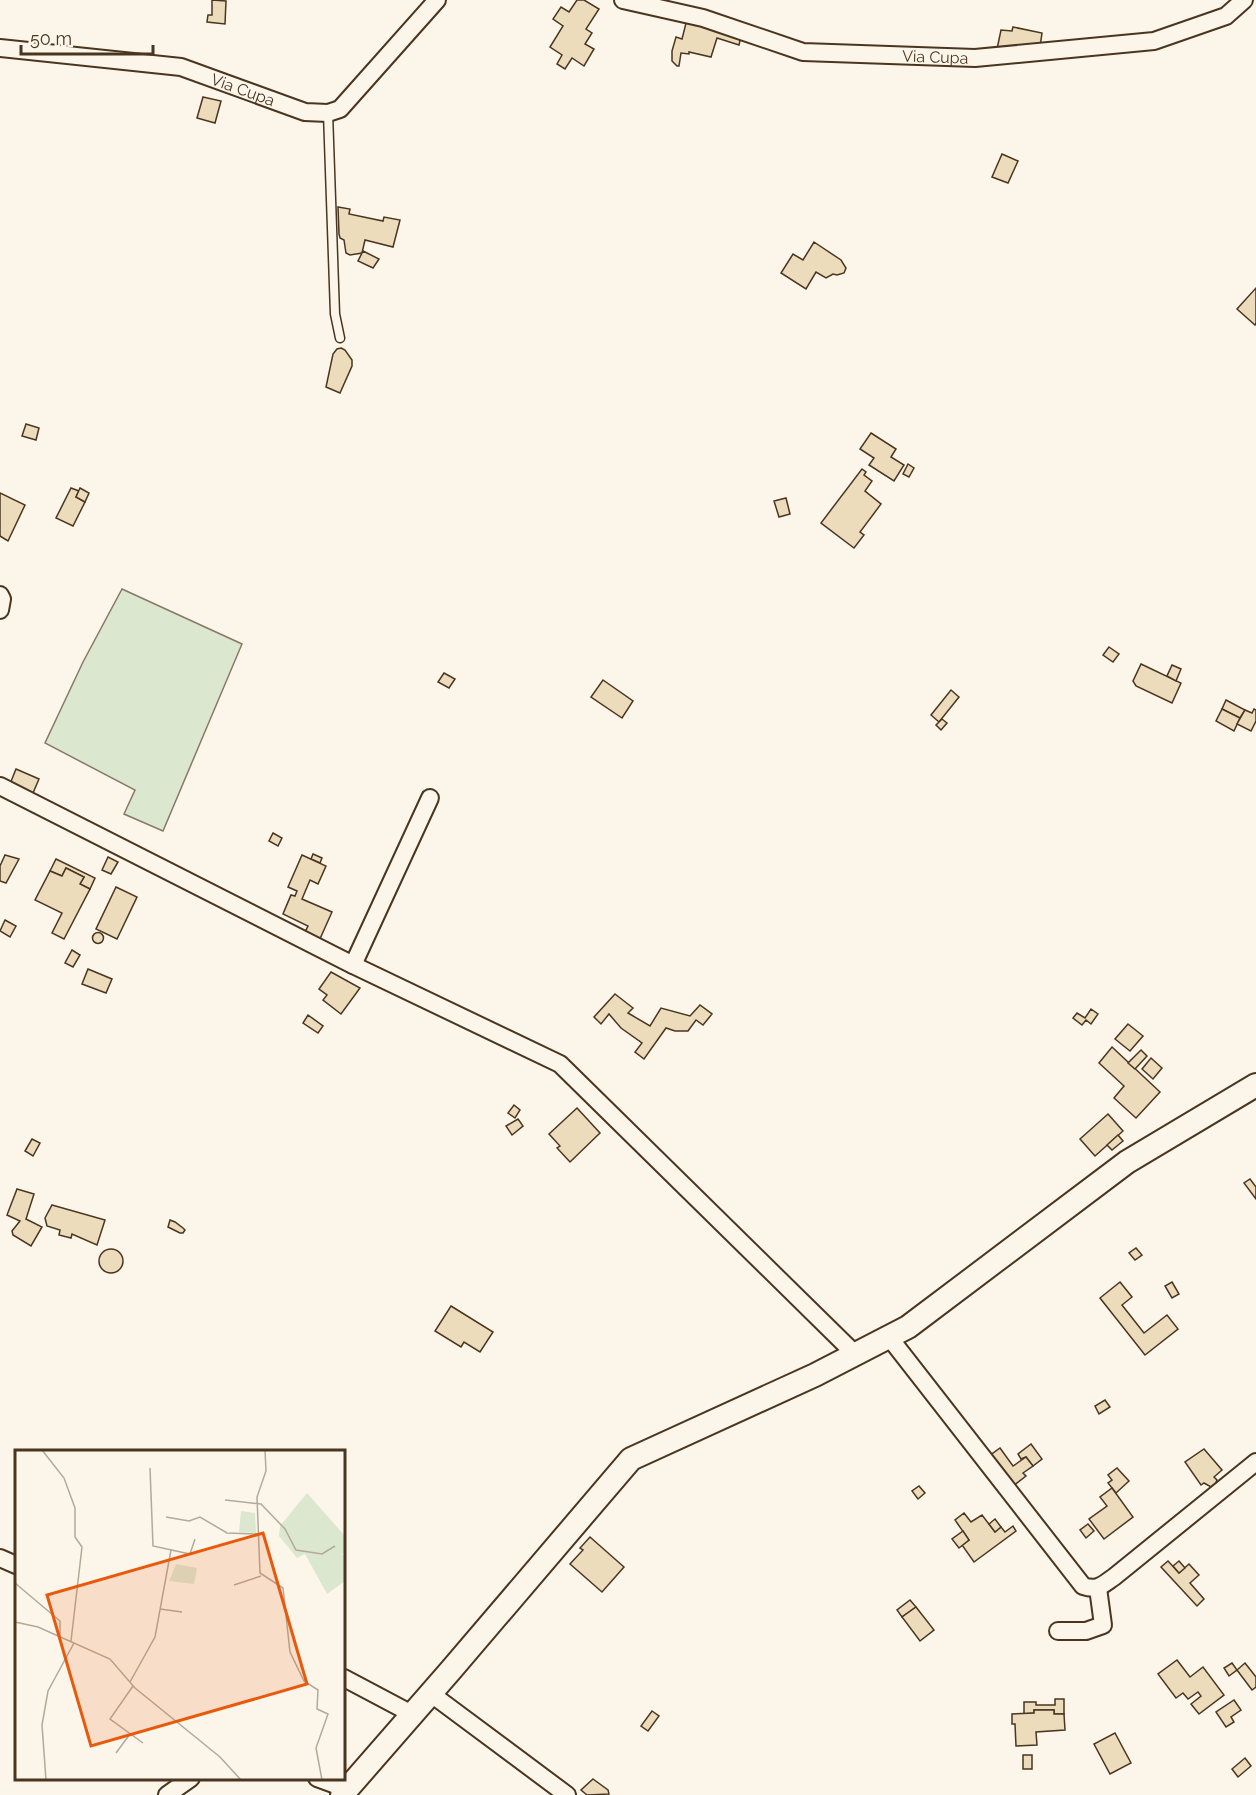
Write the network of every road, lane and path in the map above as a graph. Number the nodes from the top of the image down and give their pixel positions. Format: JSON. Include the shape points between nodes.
{"nodes":[{"id":1,"x":437,"y":0,"type":"edge"},
{"id":2,"x":623,"y":0,"type":"edge"},
{"id":3,"x":1244,"y":0,"type":"edge"},
{"id":4,"x":0,"y":48,"type":"edge"},
{"id":5,"x":328,"y":113,"type":"junction"},
{"id":6,"x":340,"y":338,"type":"dead end"},
{"id":7,"x":0,"y":595,"type":"edge"},
{"id":8,"x":0,"y":610,"type":"edge"},
{"id":9,"x":0,"y":786,"type":"edge"},
{"id":10,"x":430,"y":798,"type":"dead end"},
{"id":11,"x":353,"y":965,"type":"junction"},
{"id":12,"x":1256,"y":1084,"type":"edge"},
{"id":13,"x":889,"y":1337,"type":"junction"},
{"id":14,"x":855,"y":1354,"type":"junction"},
{"id":15,"x":1254,"y":1466,"type":"edge"},
{"id":16,"x":0,"y":1558,"type":"edge"},
{"id":17,"x":15,"y":1565,"type":"edge"},
{"id":18,"x":1098,"y":1588,"type":"junction"},
{"id":19,"x":1058,"y":1631,"type":"dead end"},
{"id":20,"x":345,"y":1678,"type":"edge"},
{"id":21,"x":430,"y":1694,"type":"junction"},
{"id":22,"x":412,"y":1714,"type":"junction"},
{"id":23,"x":190,"y":1780,"type":"edge"},
{"id":24,"x":319,"y":1780,"type":"edge"},
{"id":25,"x":344,"y":1792,"type":"edge"},
{"id":26,"x":167,"y":1795,"type":"edge"},
{"id":27,"x":567,"y":1795,"type":"edge"}],
"edges":[{"from":1,"to":5,"type":"street","via":[[340,109]]},
{"from":2,"to":3,"type":"street","name":"Via Cupa","via":[[703,18],[803,52],[975,58],[1154,41],[1226,16]]},
{"from":4,"to":5,"type":"street","name":"Via Cupa","via":[[181,67],[282,105]]},
{"from":5,"to":6,"type":"lane","via":[[335,314]]},
{"from":7,"to":8,"type":"street"},
{"from":9,"to":11,"type":"street"},
{"from":10,"to":11,"type":"street"},
{"from":11,"to":14,"type":"street","via":[[560,1064]]},
{"from":12,"to":13,"type":"street","via":[[1128,1162],[908,1328]]},
{"from":13,"to":14,"type":"street"},
{"from":13,"to":18,"type":"street","via":[[1083,1586]]},
{"from":14,"to":21,"type":"street","via":[[631,1459]]},
{"from":15,"to":18,"type":"street"},
{"from":16,"to":17,"type":"street"},
{"from":18,"to":19,"type":"street","via":[[1103,1625],[1086,1631]]},
{"from":20,"to":22,"type":"street"},
{"from":21,"to":22,"type":"street"},
{"from":21,"to":27,"type":"street"},
{"from":22,"to":25,"type":"street"},
{"from":23,"to":26,"type":"street"},
{"from":24,"to":25,"type":"street"}]}
